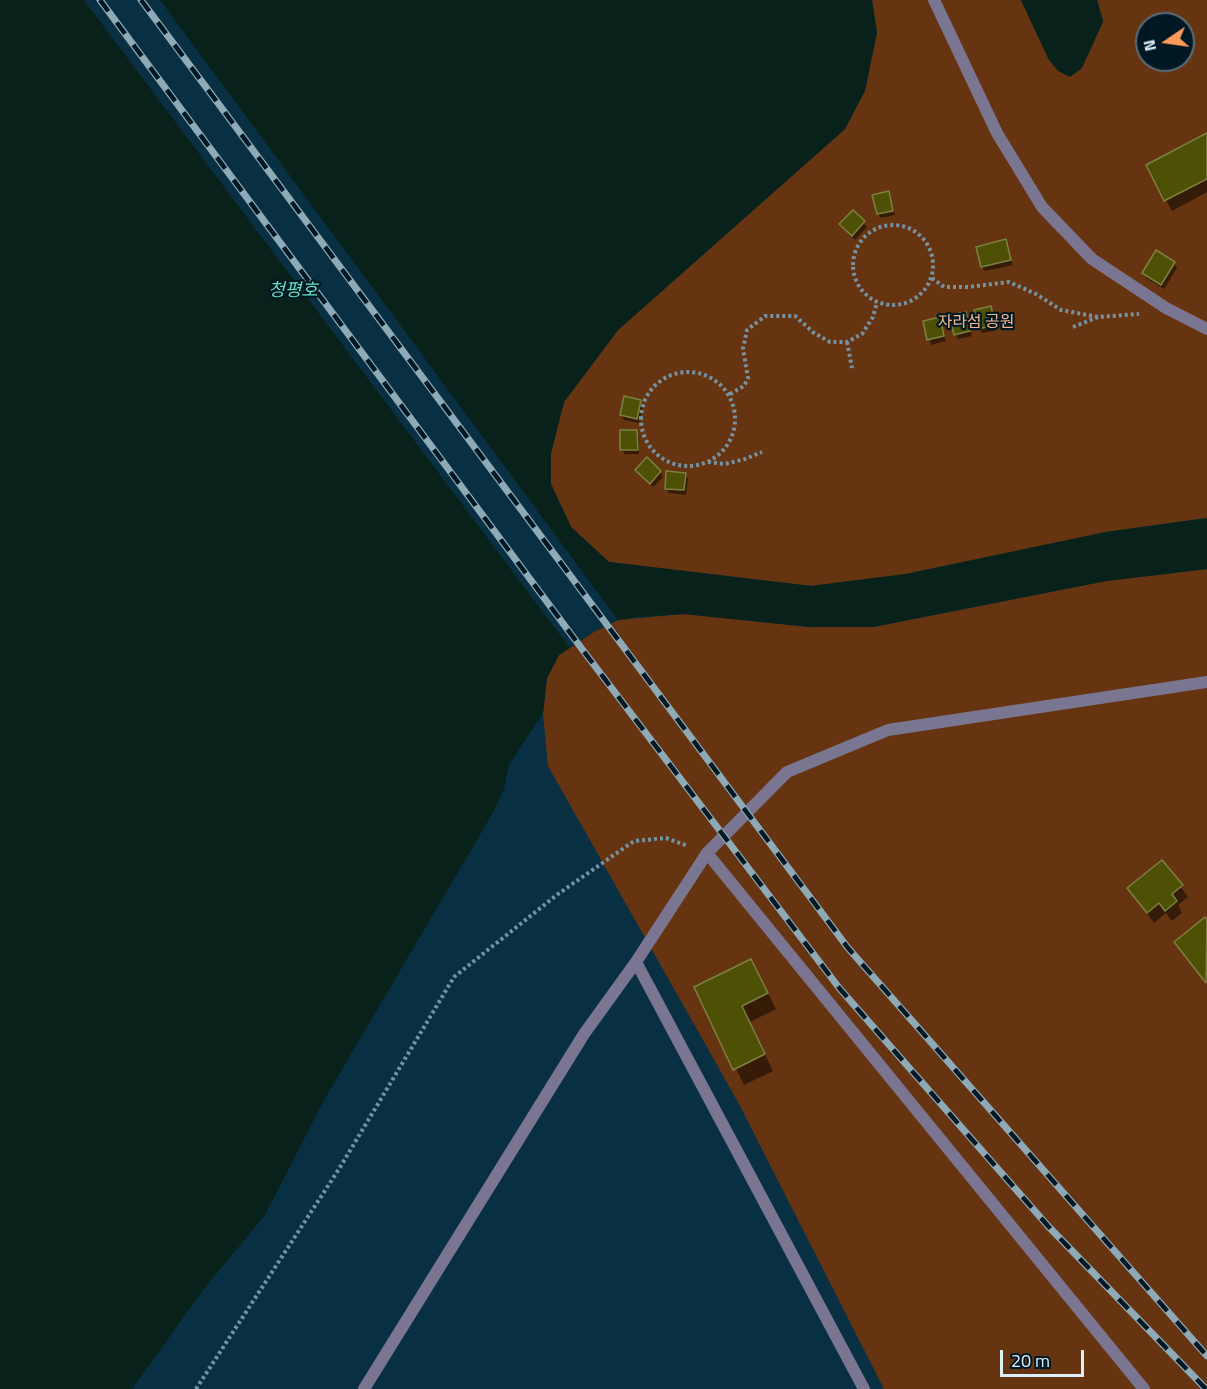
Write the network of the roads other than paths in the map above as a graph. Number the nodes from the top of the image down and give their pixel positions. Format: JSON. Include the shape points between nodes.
{"nodes":[{"id":1,"x":933,"y":0,"type":"edge"},
{"id":2,"x":1207,"y":329,"type":"edge"},
{"id":3,"x":1207,"y":682,"type":"edge"},
{"id":4,"x":707,"y":853,"type":"junction"},
{"id":5,"x":636,"y":962,"type":"junction"},
{"id":6,"x":364,"y":1389,"type":"edge"},
{"id":7,"x":864,"y":1389,"type":"edge"},
{"id":8,"x":1144,"y":1389,"type":"edge"}],
"edges":[{"from":1,"to":2,"type":"street","via":[[996,133],[1042,207],[1092,259],[1166,308]]},
{"from":3,"to":4,"type":"street","via":[[888,730],[787,772]]},
{"from":4,"to":5,"type":"street"},
{"from":4,"to":8,"type":"street"},
{"from":5,"to":6,"type":"street","via":[[584,1034]]},
{"from":5,"to":7,"type":"street"}]}
